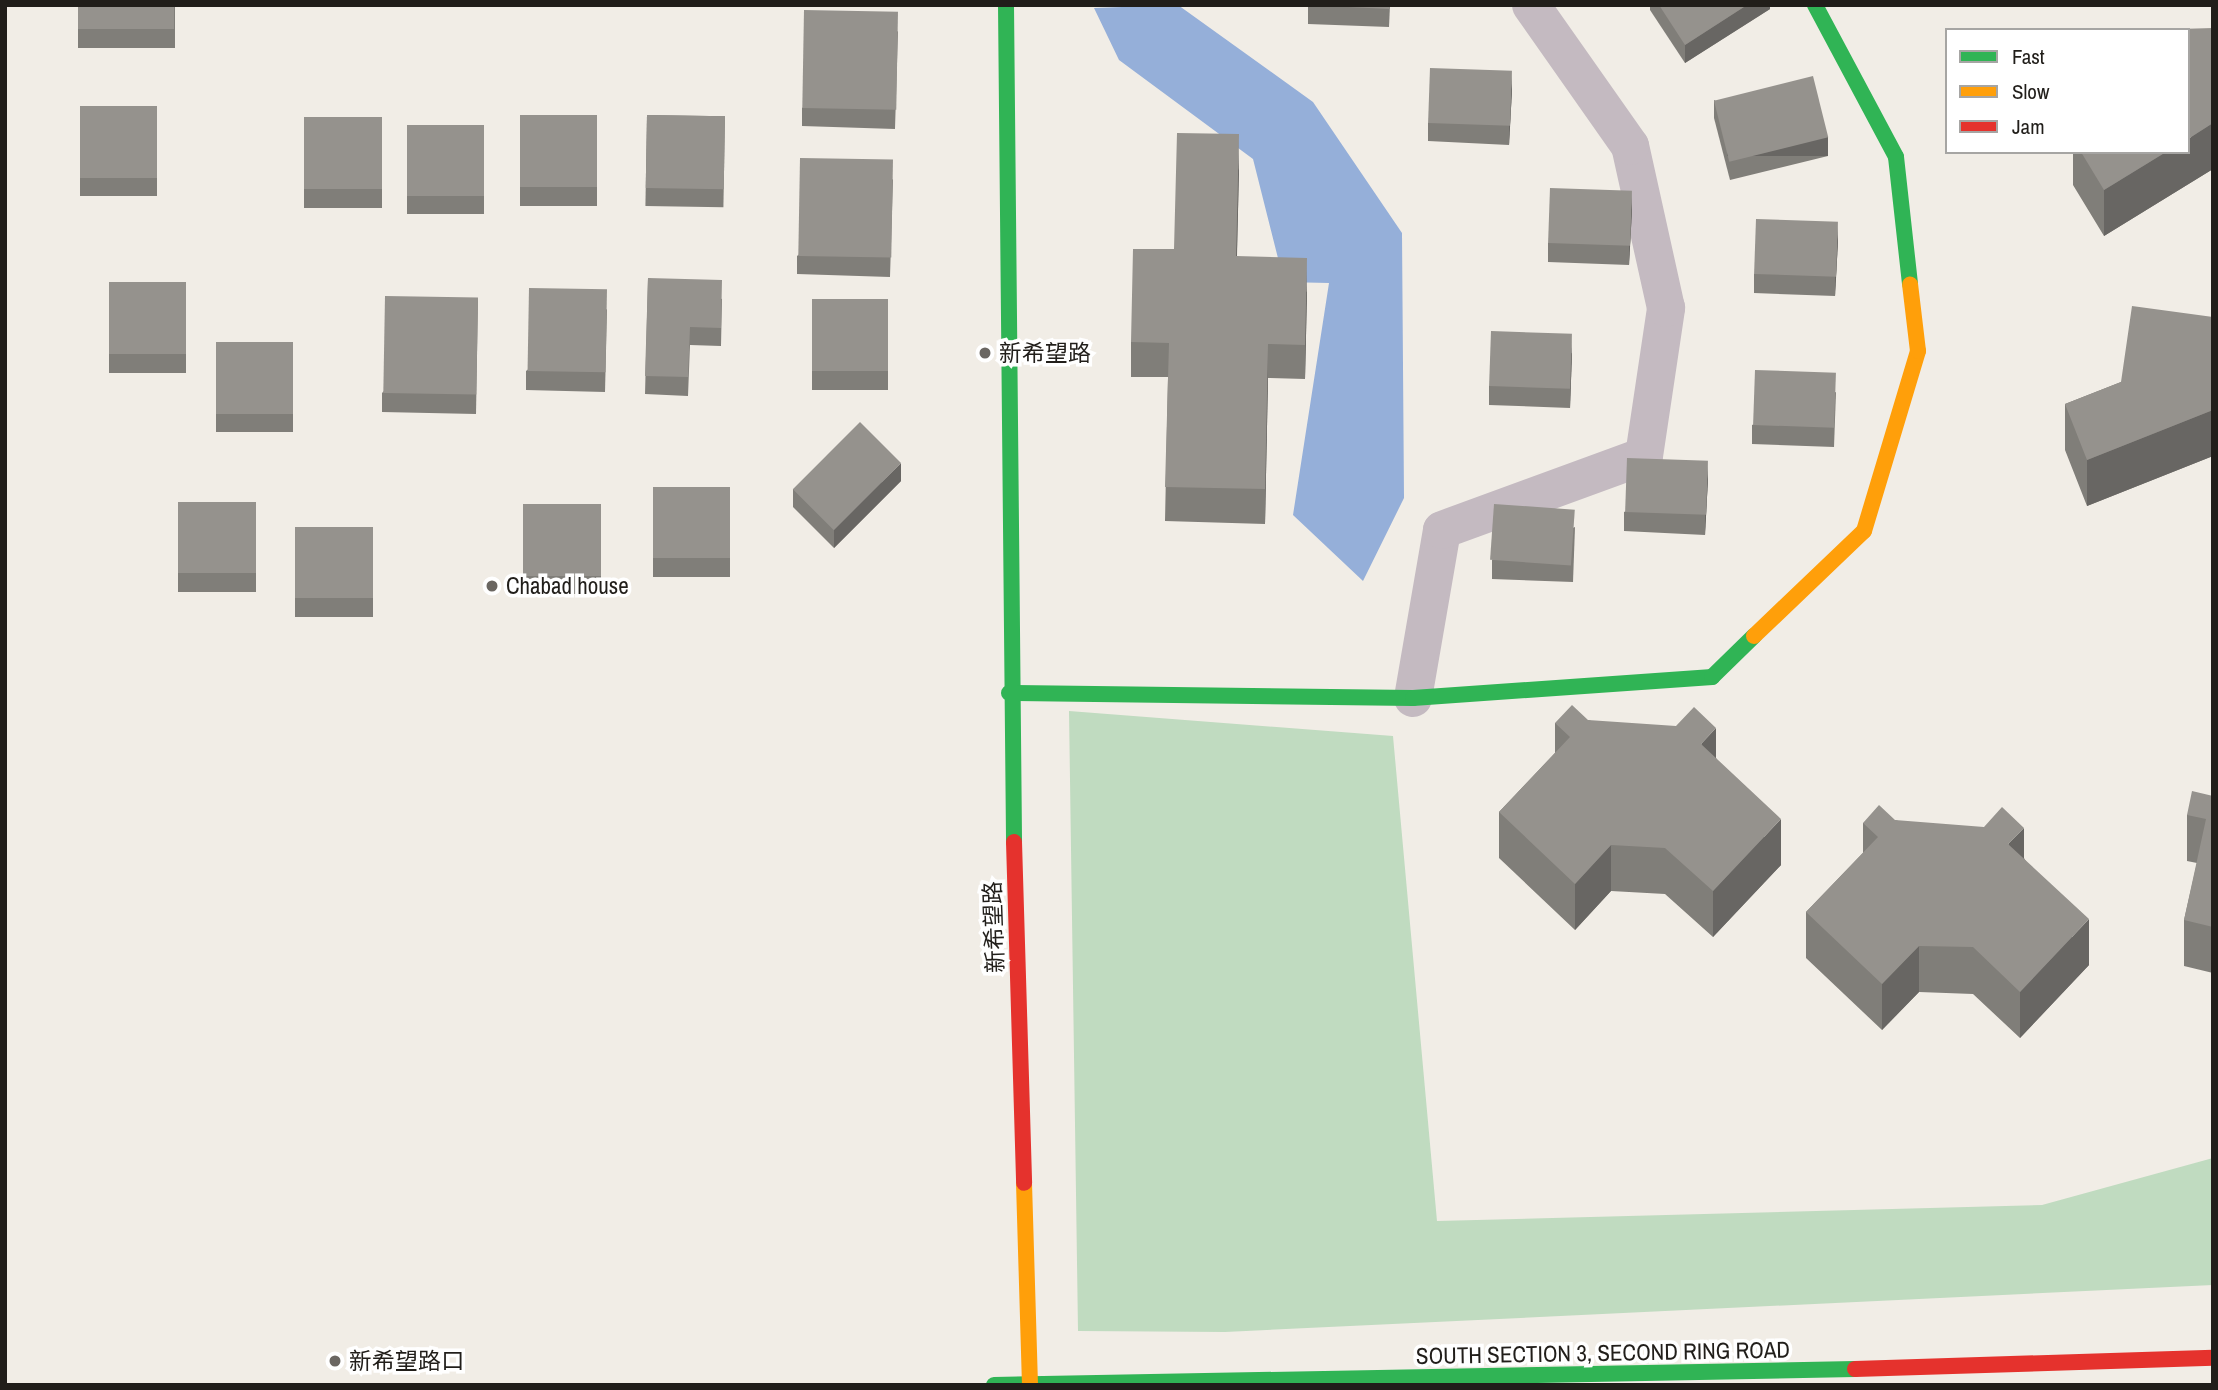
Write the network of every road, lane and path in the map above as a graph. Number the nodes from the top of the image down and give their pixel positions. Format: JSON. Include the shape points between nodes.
{"nodes":[{"id":1,"x":1006,"y":5,"type":"edge"},
{"id":2,"x":1531,"y":5,"type":"edge"},
{"id":3,"x":1815,"y":5,"type":"edge"},
{"id":4,"x":1009,"y":694,"type":"junction"},
{"id":5,"x":1413,"y":698,"type":"junction"},
{"id":6,"x":2213,"y":1358,"type":"edge"},
{"id":7,"x":1528,"y":1382,"type":"edge"},
{"id":8,"x":1030,"y":1383,"type":"edge"},
{"id":9,"x":994,"y":1385,"type":"edge"}],
"edges":[{"from":1,"to":4,"type":"street","name":"新希望路"},
{"from":2,"to":5,"type":"street","via":[[1630,146],[1666,309],[1644,456],[1442,530]]},
{"from":3,"to":5,"type":"street","via":[[1896,157],[1918,351],[1864,531],[1712,677]]},
{"from":4,"to":5,"type":"street"},
{"from":4,"to":8,"type":"street","name":"新希望路"},
{"from":6,"to":7,"type":"street","name":"SOUTH SECTION 3, SECOND RING ROAD"},
{"from":7,"to":8,"type":"street","name":"SOUTH SECTION 3, SECOND RING ROAD"},
{"from":8,"to":9,"type":"street","name":"SOUTH SECTION 3, SECOND RING ROAD"}]}
